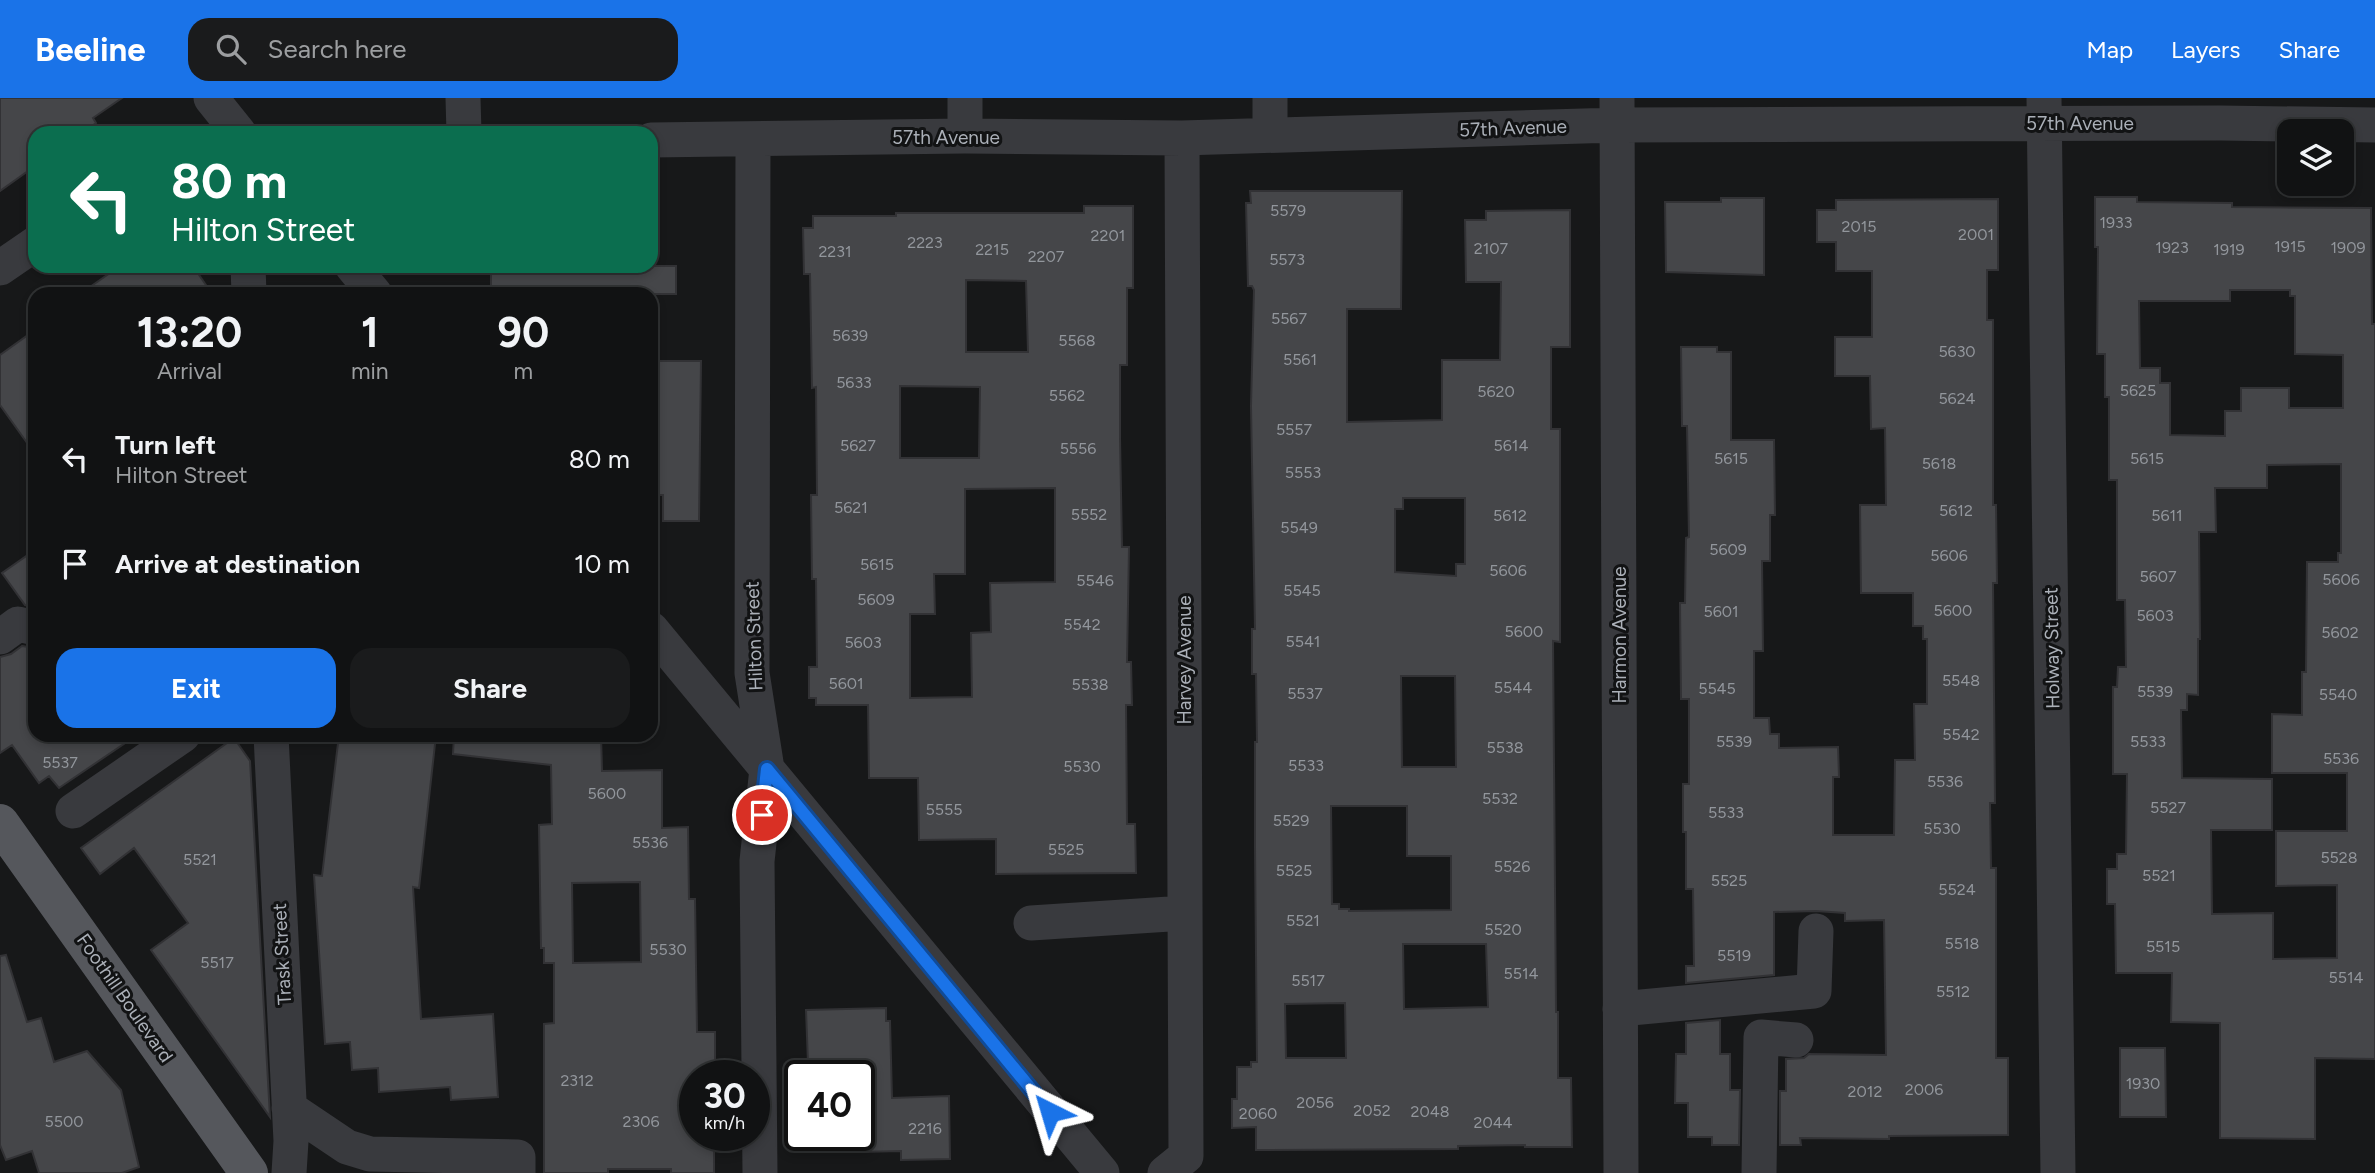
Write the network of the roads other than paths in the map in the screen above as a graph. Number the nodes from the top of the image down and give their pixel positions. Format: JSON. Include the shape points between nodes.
{"nodes":[{"id":1,"x":211,"y":98,"type":"edge"},
{"id":2,"x":244,"y":98,"type":"edge"},
{"id":3,"x":463,"y":98,"type":"edge"},
{"id":4,"x":965,"y":98,"type":"edge"},
{"id":5,"x":1270,"y":98,"type":"edge"},
{"id":6,"x":2220,"y":110,"type":"edge"},
{"id":7,"x":1916,"y":111,"type":"edge"},
{"id":8,"x":2045,"y":111,"type":"edge"},
{"id":9,"x":1617,"y":112,"type":"edge"},
{"id":10,"x":2375,"y":125,"type":"edge"},
{"id":11,"x":233,"y":126,"type":"edge"},
{"id":12,"x":246,"y":126,"type":"edge"},
{"id":13,"x":464,"y":126,"type":"edge"},
{"id":14,"x":1270,"y":135,"type":"junction"},
{"id":15,"x":965,"y":136,"type":"junction"},
{"id":16,"x":1182,"y":138,"type":"junction"},
{"id":17,"x":753,"y":139,"type":"junction"},
{"id":18,"x":658,"y":140,"type":"edge"},
{"id":19,"x":28,"y":249,"type":"edge"},
{"id":20,"x":0,"y":268,"type":"edge"},
{"id":21,"x":358,"y":273,"type":"edge"},
{"id":22,"x":369,"y":287,"type":"edge"},
{"id":23,"x":28,"y":626,"type":"edge"},
{"id":24,"x":0,"y":637,"type":"edge"},
{"id":25,"x":658,"y":637,"type":"edge"},
{"id":26,"x":173,"y":742,"type":"edge"},
{"id":27,"x":271,"y":742,"type":"edge"},
{"id":28,"x":767,"y":769,"type":"junction"},
{"id":29,"x":73,"y":811,"type":"dead end"},
{"id":30,"x":0,"y":823,"type":"edge"},
{"id":31,"x":1185,"y":913,"type":"junction"},
{"id":32,"x":1031,"y":923,"type":"dead end"},
{"id":33,"x":1816,"y":931,"type":"dead end"},
{"id":34,"x":1620,"y":1009,"type":"junction"},
{"id":35,"x":1796,"y":1040,"type":"dead end"},
{"id":36,"x":289,"y":1108,"type":"junction"},
{"id":37,"x":249,"y":1173,"type":"edge"},
{"id":38,"x":289,"y":1173,"type":"edge"},
{"id":39,"x":518,"y":1173,"type":"edge"},
{"id":40,"x":761,"y":1173,"type":"edge"},
{"id":41,"x":1102,"y":1173,"type":"edge"},
{"id":42,"x":1165,"y":1173,"type":"edge"},
{"id":43,"x":1620,"y":1173,"type":"edge"},
{"id":44,"x":1759,"y":1173,"type":"edge"},
{"id":45,"x":2058,"y":1173,"type":"edge"}],
"edges":[{"from":1,"to":11,"type":"street"},
{"from":2,"to":12,"type":"street"},
{"from":3,"to":13,"type":"street"},
{"from":4,"to":15,"type":"street"},
{"from":5,"to":14,"type":"street"},
{"from":6,"to":8,"type":"street","name":"57th Avenue"},
{"from":6,"to":10,"type":"street","name":"57th Avenue"},
{"from":7,"to":8,"type":"street","name":"57th Avenue"},
{"from":7,"to":9,"type":"street","name":"57th Avenue"},
{"from":8,"to":45,"type":"street","name":"Holway Street"},
{"from":9,"to":14,"type":"street","name":"57th Avenue"},
{"from":9,"to":34,"type":"street","name":"Harmon Avenue"},
{"from":14,"to":16,"type":"street","name":"57th Avenue"},
{"from":15,"to":16,"type":"street","name":"57th Avenue"},
{"from":15,"to":17,"type":"street","name":"57th Avenue"},
{"from":16,"to":31,"type":"street","name":"Harvey Avenue"},
{"from":17,"to":18,"type":"street","name":"57th Avenue"},
{"from":17,"to":28,"type":"street","name":"Hilton Street","via":[[752,673]]},
{"from":19,"to":20,"type":"street"},
{"from":21,"to":22,"type":"street"},
{"from":23,"to":24,"type":"street","via":[[18,624]]},
{"from":25,"to":28,"type":"street"},
{"from":26,"to":29,"type":"street"},
{"from":27,"to":36,"type":"street","name":"Trask Street"},
{"from":28,"to":40,"type":"street","name":"Hilton Street","via":[[757,861]]},
{"from":28,"to":41,"type":"street"},
{"from":30,"to":37,"type":"main road","name":"Foothill Boulevard"},
{"from":31,"to":32,"type":"street"},
{"from":31,"to":42,"type":"street","name":"Harvey Avenue","via":[[1186,1156]]},
{"from":33,"to":34,"type":"street","via":[[1814,991]]},
{"from":34,"to":43,"type":"street","name":"Harmon Avenue"},
{"from":35,"to":44,"type":"street","via":[[1761,1037]]},
{"from":36,"to":38,"type":"street","name":"Trask Street"},
{"from":36,"to":39,"type":"street","via":[[347,1147],[370,1154],[518,1157]]}]}
